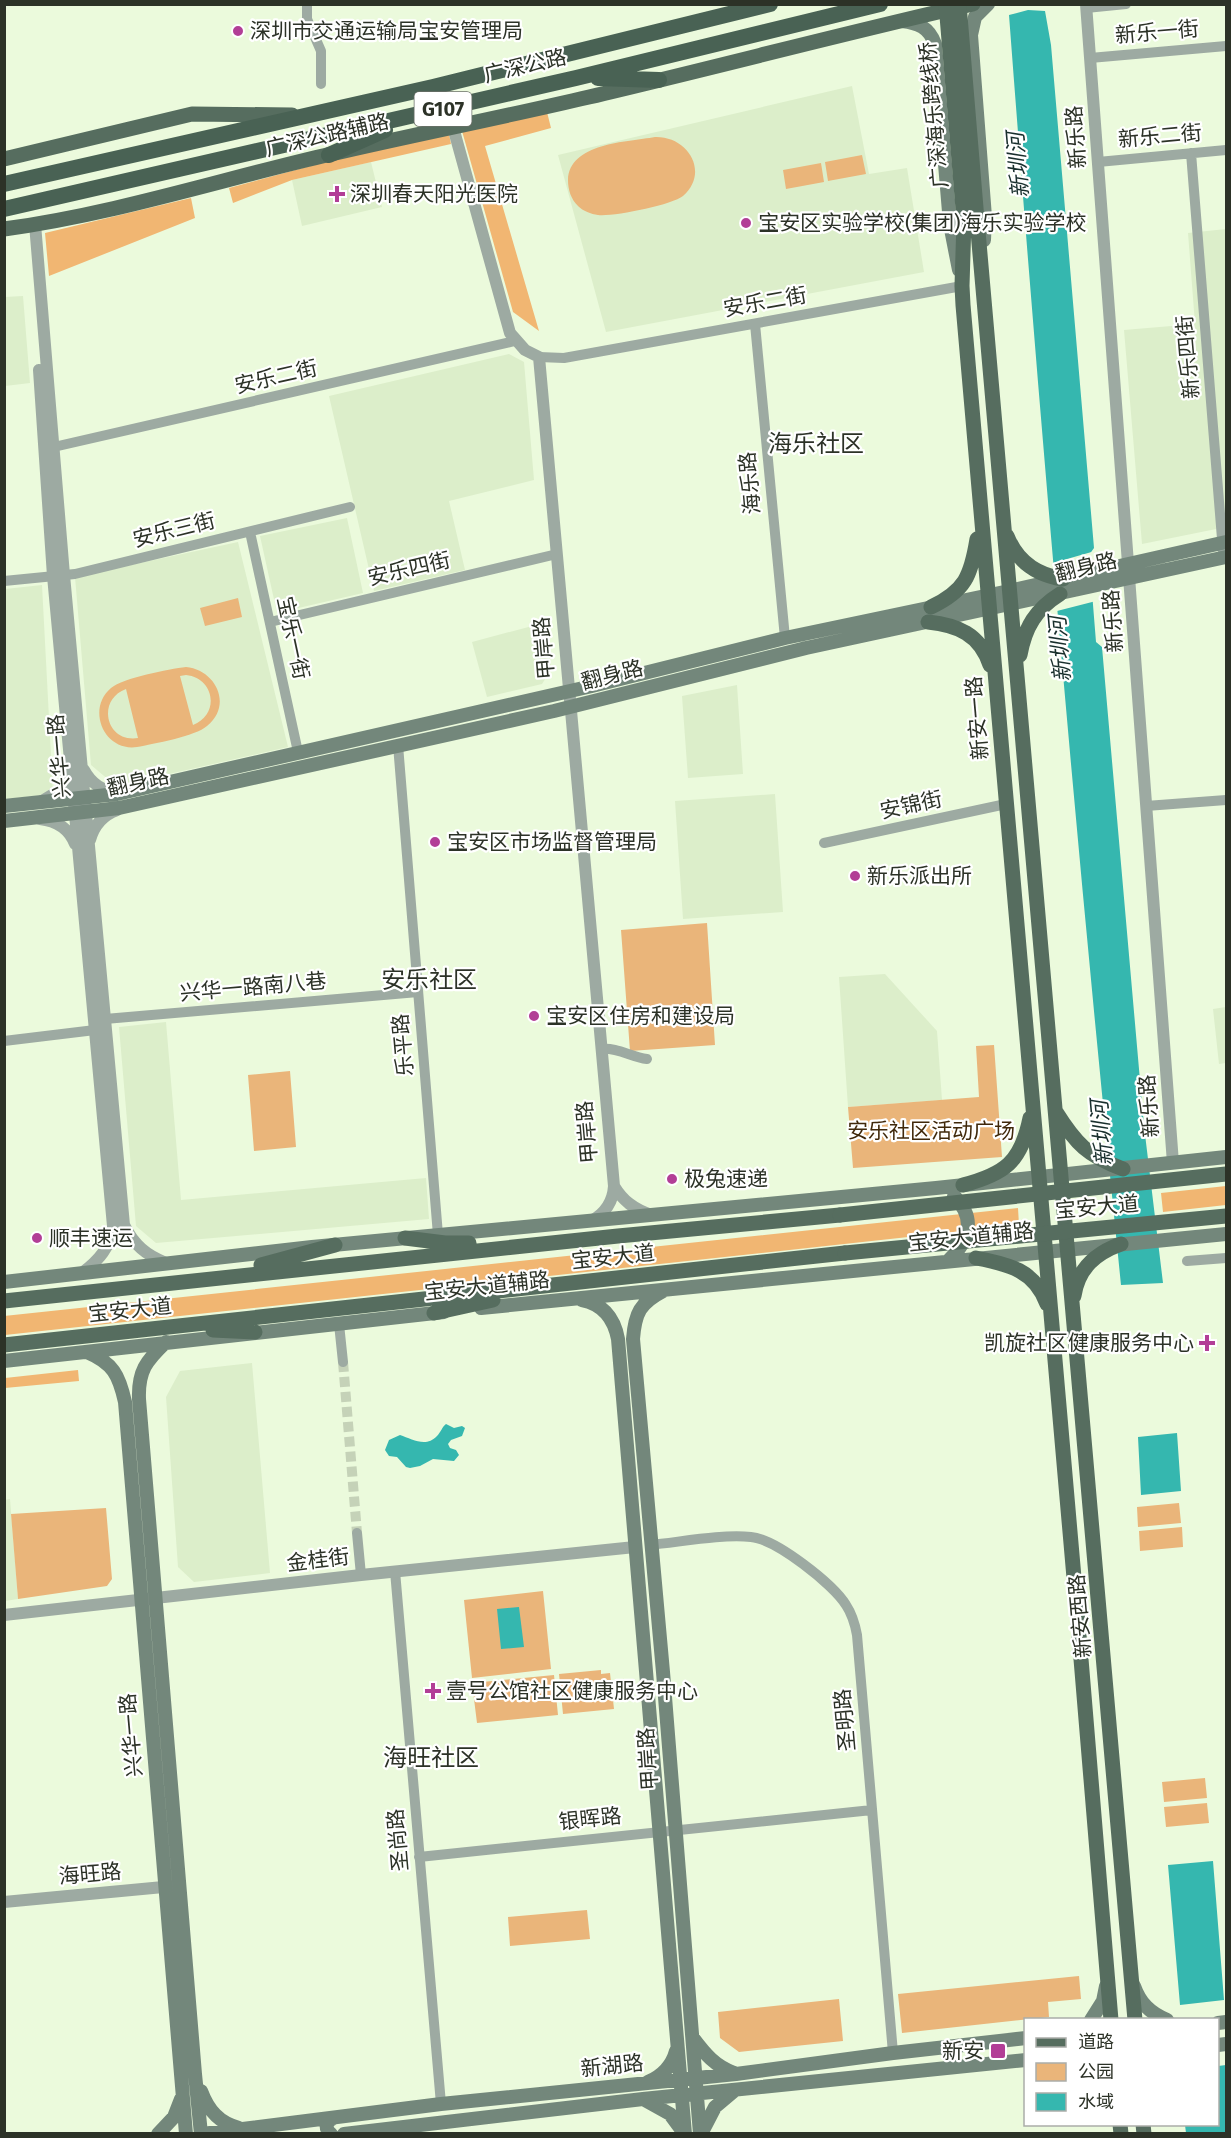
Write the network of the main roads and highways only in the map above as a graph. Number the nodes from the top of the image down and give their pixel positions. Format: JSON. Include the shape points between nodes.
{"nodes":[{"id":1,"x":770,"y":4,"type":"edge"},
{"id":2,"x":880,"y":4,"type":"edge"},
{"id":3,"x":946,"y":4,"type":"edge"},
{"id":4,"x":959,"y":4,"type":"edge"},
{"id":5,"x":973,"y":4,"type":"edge"},
{"id":6,"x":988,"y":4,"type":"edge"},
{"id":7,"x":900,"y":21,"type":"junction"},
{"id":8,"x":972,"y":49,"type":"junction"},
{"id":9,"x":936,"y":54,"type":"junction"},
{"id":10,"x":576,"y":78,"type":"junction"},
{"id":11,"x":659,"y":80,"type":"junction"},
{"id":12,"x":422,"y":114,"type":"junction"},
{"id":13,"x":310,"y":115,"type":"junction"},
{"id":14,"x":329,"y":155,"type":"junction"},
{"id":15,"x":4,"y":159,"type":"edge"},
{"id":16,"x":4,"y":184,"type":"edge"},
{"id":17,"x":4,"y":209,"type":"edge"},
{"id":18,"x":971,"y":221,"type":"junction"},
{"id":19,"x":4,"y":229,"type":"edge"},
{"id":20,"x":982,"y":281,"type":"junction"},
{"id":21,"x":962,"y":286,"type":"junction"},
{"id":22,"x":981,"y":516,"type":"junction"},
{"id":23,"x":1004,"y":527,"type":"junction"},
{"id":24,"x":1225,"y":550,"type":"edge"},
{"id":25,"x":1040,"y":579,"type":"junction"},
{"id":26,"x":1062,"y":586,"type":"junction"},
{"id":27,"x":1010,"y":598,"type":"junction"},
{"id":28,"x":988,"y":602,"type":"junction"},
{"id":29,"x":1041,"y":603,"type":"junction"},
{"id":30,"x":929,"y":615,"type":"junction"},
{"id":31,"x":1017,"y":679,"type":"junction"},
{"id":32,"x":995,"y":681,"type":"junction"},
{"id":33,"x":4,"y":806,"type":"edge"},
{"id":34,"x":4,"y":821,"type":"edge"},
{"id":35,"x":1032,"y":1107,"type":"junction"},
{"id":36,"x":1055,"y":1110,"type":"junction"},
{"id":37,"x":1227,"y":1157,"type":"edge"},
{"id":38,"x":1101,"y":1166,"type":"junction"},
{"id":39,"x":1123,"y":1169,"type":"joint"},
{"id":40,"x":1227,"y":1174,"type":"edge"},
{"id":41,"x":1060,"y":1175,"type":"junction"},
{"id":42,"x":1039,"y":1177,"type":"junction"},
{"id":43,"x":963,"y":1185,"type":"junction"},
{"id":44,"x":936,"y":1188,"type":"junction"},
{"id":45,"x":1063,"y":1209,"type":"joint"},
{"id":46,"x":1042,"y":1211,"type":"joint"},
{"id":47,"x":1227,"y":1216,"type":"edge"},
{"id":48,"x":1227,"y":1234,"type":"edge"},
{"id":49,"x":405,"y":1238,"type":"junction"},
{"id":50,"x":556,"y":1242,"type":"junction"},
{"id":51,"x":335,"y":1245,"type":"junction"},
{"id":52,"x":1114,"y":1245,"type":"junction"},
{"id":53,"x":1067,"y":1249,"type":"junction"},
{"id":54,"x":1046,"y":1251,"type":"junction"},
{"id":55,"x":976,"y":1258,"type":"junction"},
{"id":56,"x":948,"y":1261,"type":"junction"},
{"id":57,"x":4,"y":1282,"type":"edge"},
{"id":58,"x":170,"y":1283,"type":"junction"},
{"id":59,"x":561,"y":1284,"type":"junction"},
{"id":60,"x":668,"y":1288,"type":"junction"},
{"id":61,"x":574,"y":1298,"type":"junction"},
{"id":62,"x":4,"y":1301,"type":"edge"},
{"id":63,"x":434,"y":1313,"type":"junction"},
{"id":64,"x":1073,"y":1317,"type":"junction"},
{"id":65,"x":1052,"y":1322,"type":"junction"},
{"id":66,"x":255,"y":1332,"type":"joint"},
{"id":67,"x":164,"y":1335,"type":"junction"},
{"id":68,"x":4,"y":1345,"type":"edge"},
{"id":69,"x":85,"y":1351,"type":"junction"},
{"id":70,"x":4,"y":1361,"type":"edge"},
{"id":71,"x":645,"y":1478,"type":"junction"},
{"id":72,"x":630,"y":1480,"type":"junction"},
{"id":73,"x":1121,"y":1845,"type":"junction"},
{"id":74,"x":1097,"y":1848,"type":"junction"},
{"id":75,"x":172,"y":1886,"type":"junction"},
{"id":76,"x":1106,"y":1969,"type":"junction"},
{"id":77,"x":1134,"y":1984,"type":"junction"},
{"id":78,"x":183,"y":2016,"type":"junction"},
{"id":79,"x":1091,"y":2018,"type":"edge"},
{"id":80,"x":1111,"y":2018,"type":"edge"},
{"id":81,"x":1136,"y":2018,"type":"edge"},
{"id":82,"x":1165,"y":2018,"type":"edge"},
{"id":83,"x":692,"y":2035,"type":"junction"},
{"id":84,"x":1024,"y":2038,"type":"edge"},
{"id":85,"x":677,"y":2043,"type":"junction"},
{"id":86,"x":1024,"y":2060,"type":"edge"},
{"id":87,"x":195,"y":2074,"type":"junction"},
{"id":88,"x":736,"y":2074,"type":"junction"},
{"id":89,"x":695,"y":2078,"type":"junction"},
{"id":90,"x":680,"y":2080,"type":"junction"},
{"id":91,"x":644,"y":2084,"type":"junction"},
{"id":92,"x":737,"y":2090,"type":"junction"},
{"id":93,"x":182,"y":2091,"type":"junction"},
{"id":94,"x":570,"y":2092,"type":"junction"},
{"id":95,"x":697,"y":2094,"type":"junction"},
{"id":96,"x":681,"y":2095,"type":"junction"},
{"id":97,"x":643,"y":2099,"type":"junction"},
{"id":98,"x":570,"y":2107,"type":"junction"},
{"id":99,"x":334,"y":2118,"type":"junction"},
{"id":100,"x":442,"y":2128,"type":"edge"},
{"id":101,"x":244,"y":2129,"type":"junction"},
{"id":102,"x":158,"y":2133,"type":"edge"},
{"id":103,"x":186,"y":2133,"type":"edge"},
{"id":104,"x":201,"y":2133,"type":"edge"},
{"id":105,"x":331,"y":2133,"type":"edge"},
{"id":106,"x":344,"y":2133,"type":"edge"},
{"id":107,"x":685,"y":2133,"type":"edge"},
{"id":108,"x":700,"y":2133,"type":"edge"}],
"edges":[{"from":1,"to":13,"type":"highway","name":"广深公路","number":"G107"},
{"from":2,"to":10,"type":"highway","name":"广深公路","number":"G107"},
{"from":3,"to":18,"type":"main road","name":"广深海乐跨线桥","bridge":true},
{"from":4,"to":18,"type":"main road","name":"广深海乐跨线桥","bridge":true},
{"from":5,"to":7,"type":"main road","name":"广深公路辅路"},
{"from":6,"to":8,"type":"main road","via":[[972,26]]},
{"from":7,"to":9,"type":"main road","via":[[925,28],[933,37]]},
{"from":7,"to":11,"type":"main road","name":"广深公路辅路"},
{"from":8,"to":9,"type":"main road","via":[[966,39],[953,34],[940,42]]},
{"from":8,"to":20,"type":"main road","via":[[985,217]]},
{"from":9,"to":21,"type":"main road","via":[[950,224]]},
{"from":10,"to":11,"type":"highway"},
{"from":10,"to":12,"type":"highway","name":"广深公路","number":"G107"},
{"from":11,"to":14,"type":"main road","name":"广深公路辅路"},
{"from":12,"to":14,"type":"highway"},
{"from":12,"to":17,"type":"highway","name":"广深公路","number":"G107"},
{"from":13,"to":15,"type":"main road","name":"广深公路辅路","via":[[192,114]]},
{"from":13,"to":16,"type":"highway","name":"广深公路","number":"G107"},
{"from":14,"to":19,"type":"main road","name":"广深公路辅路","via":[[186,191]]},
{"from":18,"to":20,"type":"main road","name":"新安一路"},
{"from":18,"to":21,"type":"main road","name":"新安一路"},
{"from":20,"to":23,"type":"main road","name":"新安一路"},
{"from":21,"to":22,"type":"main road","name":"新安一路"},
{"from":22,"to":28,"type":"main road","name":"新安一路"},
{"from":22,"to":30,"type":"main road","via":[[965,581]]},
{"from":23,"to":25,"type":"main road","via":[[1016,552]]},
{"from":23,"to":27,"type":"main road","name":"新安一路"},
{"from":24,"to":26,"type":"main road","name":"翻身路"},
{"from":25,"to":26,"type":"main road"},
{"from":25,"to":27,"type":"main road","name":"翻身路"},
{"from":26,"to":29,"type":"main road"},
{"from":27,"to":28,"type":"main road","name":"翻身路"},
{"from":27,"to":29,"type":"main road","name":"翻身路"},
{"from":27,"to":31,"type":"main road","name":"新安一路"},
{"from":28,"to":30,"type":"main road","name":"翻身路"},
{"from":28,"to":32,"type":"main road","name":"新安一路"},
{"from":29,"to":31,"type":"main road","via":[[1023,638]]},
{"from":30,"to":32,"type":"main road","via":[[980,645]]},
{"from":30,"to":33,"type":"main road","name":"翻身路","via":[[784,638],[127,792]]},
{"from":30,"to":34,"type":"main road","name":"翻身路","via":[[570,707],[131,806]]},
{"from":31,"to":36,"type":"main road","name":"新安一路"},
{"from":32,"to":35,"type":"main road","name":"新安一路"},
{"from":35,"to":42,"type":"main road","name":"新安一路"},
{"from":35,"to":43,"type":"main road","via":[[1024,1141],[1011,1161],[991,1177]]},
{"from":36,"to":38,"type":"main road","via":[[1077,1143]]},
{"from":36,"to":41,"type":"main road","name":"新安一路"},
{"from":37,"to":39,"type":"main road"},
{"from":38,"to":39,"type":"main road"},
{"from":38,"to":41,"type":"main road"},
{"from":40,"to":50,"type":"main road","name":"宝安大道","bridge":true},
{"from":41,"to":42,"type":"main road"},
{"from":41,"to":45,"type":"main road","name":"新安一路"},
{"from":42,"to":43,"type":"main road"},
{"from":42,"to":46,"type":"main road","name":"新安一路"},
{"from":43,"to":44,"type":"main road"},
{"from":44,"to":49,"type":"main road"},
{"from":44,"to":56,"type":"main road","via":[[955,1197],[968,1221],[965,1240]]},
{"from":45,"to":53,"type":"main road","name":"新安西路"},
{"from":46,"to":54,"type":"main road","name":"新安西路"},
{"from":47,"to":59,"type":"main road","name":"宝安大道","bridge":true},
{"from":48,"to":52,"type":"main road","name":"宝安大道辅路"},
{"from":49,"to":50,"type":"main road","via":[[445,1243]]},
{"from":49,"to":51,"type":"main road"},
{"from":50,"to":58,"type":"main road","name":"宝安大道"},
{"from":51,"to":57,"type":"main road"},
{"from":51,"to":58,"type":"main road","via":[[279,1261]]},
{"from":52,"to":53,"type":"main road","name":"宝安大道辅路"},
{"from":52,"to":64,"type":"main road","via":[[1083,1271],[1076,1287]]},
{"from":53,"to":54,"type":"main road","name":"宝安大道辅路"},
{"from":53,"to":64,"type":"main road","name":"新安西路"},
{"from":54,"to":55,"type":"main road","name":"宝安大道辅路"},
{"from":54,"to":65,"type":"main road","name":"新安西路"},
{"from":55,"to":56,"type":"main road","name":"宝安大道辅路"},
{"from":55,"to":65,"type":"main road","via":[[1012,1266],[1027,1274],[1046,1300]]},
{"from":56,"to":60,"type":"main road","name":"宝安大道辅路"},
{"from":58,"to":62,"type":"main road","name":"宝安大道"},
{"from":59,"to":63,"type":"main road"},
{"from":59,"to":67,"type":"main road","name":"宝安大道"},
{"from":60,"to":61,"type":"main road","name":"宝安大道辅路"},
{"from":60,"to":71,"type":"main road","name":"甲岸路","via":[[642,1306],[634,1326]]},
{"from":61,"to":63,"type":"main road","name":"宝安大道辅路"},
{"from":61,"to":72,"type":"main road","name":"甲岸路","via":[[604,1310],[616,1327]]},
{"from":63,"to":66,"type":"main road","name":"宝安大道辅路"},
{"from":64,"to":73,"type":"main road","name":"新安西路"},
{"from":65,"to":74,"type":"main road","name":"新安西路"},
{"from":66,"to":67,"type":"main road"},
{"from":67,"to":68,"type":"main road","name":"宝安大道"},
{"from":67,"to":69,"type":"main road"},
{"from":67,"to":75,"type":"main road","name":"兴华一路","via":[[145,1365],[138,1386]]},
{"from":69,"to":70,"type":"main road"},
{"from":69,"to":75,"type":"main road","name":"兴华一路","via":[[114,1369],[125,1402],[140,1601]]},
{"from":71,"to":72,"type":"main road","via":[[636,1471]]},
{"from":71,"to":83,"type":"main road","name":"甲岸路"},
{"from":72,"to":85,"type":"main road","name":"甲岸路"},
{"from":73,"to":74,"type":"main road","via":[[1117,1854],[1109,1857]]},
{"from":73,"to":77,"type":"main road","name":"新安西路"},
{"from":74,"to":76,"type":"main road","name":"新安西路"},
{"from":75,"to":78,"type":"main road","name":"兴华一路"},
{"from":76,"to":79,"type":"main road","via":[[1103,2001]]},
{"from":76,"to":80,"type":"main road","name":"新安西路"},
{"from":77,"to":81,"type":"main road","name":"新安西路"},
{"from":77,"to":82,"type":"main road","via":[[1144,2005]]},
{"from":78,"to":87,"type":"main road","name":"兴华一路"},
{"from":78,"to":93,"type":"main road","name":"兴华一路"},
{"from":83,"to":88,"type":"main road","via":[[713,2062]]},
{"from":83,"to":89,"type":"main road","name":"甲岸路"},
{"from":84,"to":88,"type":"main road","name":"新湖路"},
{"from":85,"to":90,"type":"main road","name":"甲岸路"},
{"from":85,"to":91,"type":"main road","via":[[668,2068]]},
{"from":86,"to":92,"type":"main road","name":"新湖路"},
{"from":87,"to":101,"type":"main road","via":[[211,2111],[229,2125]]},
{"from":87,"to":104,"type":"main road","name":"兴华一路"},
{"from":88,"to":89,"type":"main road","name":"新湖路"},
{"from":89,"to":90,"type":"main road","name":"新湖路"},
{"from":89,"to":95,"type":"main road","name":"甲岸路"},
{"from":90,"to":91,"type":"main road","name":"新湖路"},
{"from":90,"to":96,"type":"main road","name":"甲岸路"},
{"from":91,"to":94,"type":"main road","name":"新湖路"},
{"from":92,"to":95,"type":"main road","name":"新湖路"},
{"from":92,"to":108,"type":"main road","via":[[715,2108]]},
{"from":93,"to":102,"type":"main road","via":[[174,2117]]},
{"from":93,"to":103,"type":"main road","name":"兴华一路"},
{"from":94,"to":98,"type":"main road","via":[[578,2098]]},
{"from":94,"to":99,"type":"main road","name":"新湖路"},
{"from":95,"to":96,"type":"main road","name":"新湖路"},
{"from":95,"to":108,"type":"main road","name":"甲岸路"},
{"from":96,"to":97,"type":"main road","name":"新湖路"},
{"from":96,"to":107,"type":"main road","name":"甲岸路"},
{"from":97,"to":98,"type":"main road","name":"新湖路"},
{"from":97,"to":107,"type":"main road","via":[[670,2114]]},
{"from":98,"to":100,"type":"main road","name":"新湖路"},
{"from":99,"to":101,"type":"main road","name":"新湖路"},
{"from":99,"to":105,"type":"main road","via":[[326,2125]]},
{"from":100,"to":106,"type":"main road","name":"新湖路"},
{"from":101,"to":104,"type":"main road","name":"新湖路"}]}
